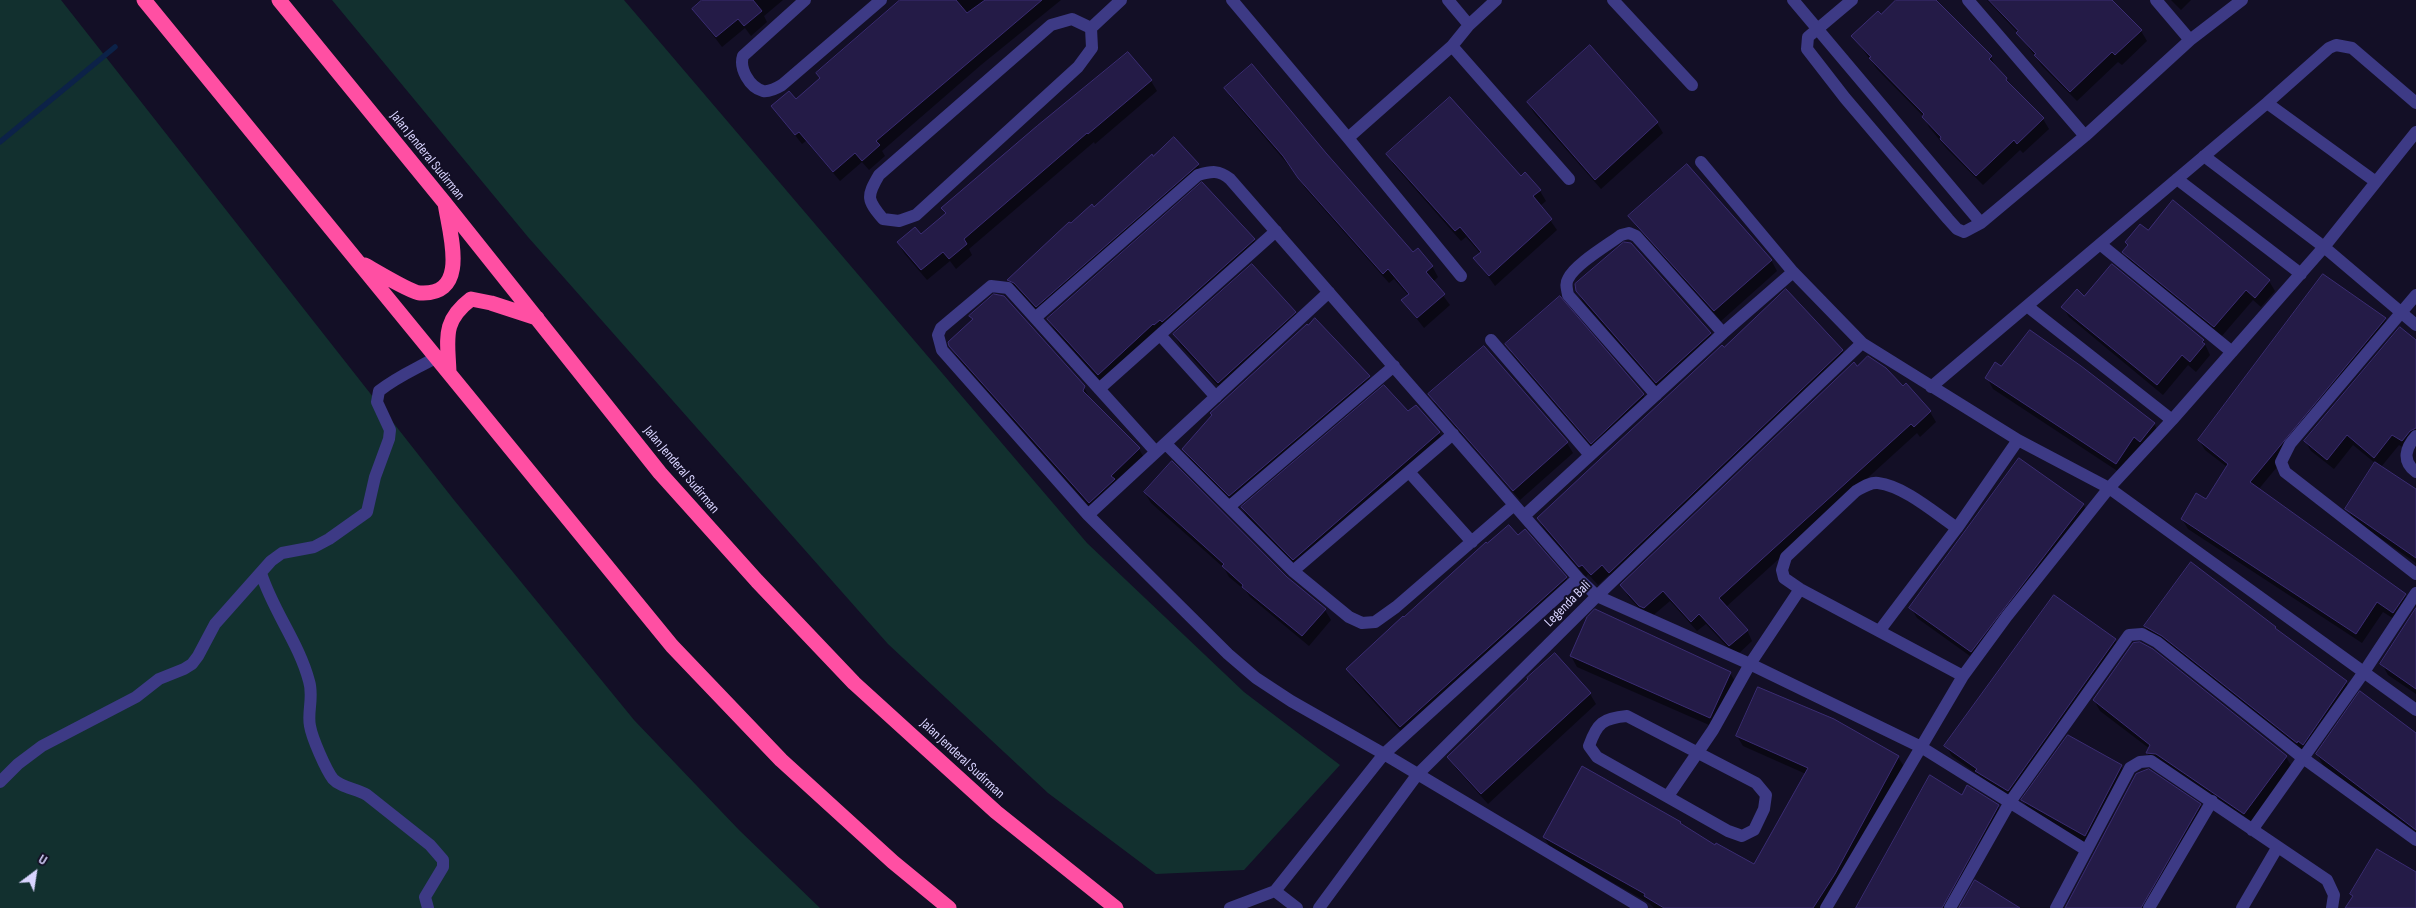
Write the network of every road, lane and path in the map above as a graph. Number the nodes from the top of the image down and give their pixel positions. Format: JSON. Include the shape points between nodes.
{"nodes":[{"id":1,"x":144,"y":0,"type":"edge"},
{"id":2,"x":278,"y":0,"type":"edge"},
{"id":3,"x":805,"y":0,"type":"edge"},
{"id":4,"x":881,"y":0,"type":"edge"},
{"id":5,"x":1122,"y":0,"type":"edge"},
{"id":6,"x":1232,"y":0,"type":"edge"},
{"id":7,"x":1448,"y":0,"type":"edge"},
{"id":8,"x":1496,"y":0,"type":"edge"},
{"id":9,"x":1613,"y":0,"type":"edge"},
{"id":10,"x":1793,"y":0,"type":"edge"},
{"id":11,"x":1852,"y":0,"type":"edge"},
{"id":12,"x":1968,"y":0,"type":"edge"},
{"id":13,"x":2156,"y":0,"type":"edge"},
{"id":14,"x":2242,"y":0,"type":"edge"},
{"id":15,"x":1469,"y":25,"type":"junction"},
{"id":16,"x":1091,"y":28,"type":"junction"},
{"id":17,"x":1817,"y":28,"type":"junction"},
{"id":18,"x":2190,"y":40,"type":"junction"},
{"id":19,"x":1452,"y":46,"type":"junction"},
{"id":20,"x":1692,"y":85,"type":"dead end"},
{"id":21,"x":2267,"y":103,"type":"junction"},
{"id":22,"x":2416,"y":103,"type":"edge"},
{"id":23,"x":2416,"y":132,"type":"edge"},
{"id":24,"x":2085,"y":136,"type":"junction"},
{"id":25,"x":1348,"y":138,"type":"junction"},
{"id":26,"x":2204,"y":156,"type":"junction"},
{"id":27,"x":1701,"y":162,"type":"dead end"},
{"id":28,"x":1568,"y":179,"type":"dead end"},
{"id":29,"x":2177,"y":179,"type":"junction"},
{"id":30,"x":2376,"y":182,"type":"junction"},
{"id":31,"x":444,"y":202,"type":"junction"},
{"id":32,"x":1981,"y":223,"type":"junction"},
{"id":33,"x":1276,"y":230,"type":"junction"},
{"id":34,"x":2100,"y":244,"type":"junction"},
{"id":35,"x":2324,"y":247,"type":"junction"},
{"id":36,"x":358,"y":262,"type":"junction"},
{"id":37,"x":1793,"y":272,"type":"junction"},
{"id":38,"x":2301,"y":274,"type":"junction"},
{"id":39,"x":1461,"y":276,"type":"dead end"},
{"id":40,"x":1330,"y":292,"type":"junction"},
{"id":41,"x":2416,"y":295,"type":"edge"},
{"id":42,"x":2027,"y":306,"type":"junction"},
{"id":43,"x":2402,"y":314,"type":"junction"},
{"id":44,"x":537,"y":318,"type":"junction"},
{"id":45,"x":1036,"y":318,"type":"junction"},
{"id":46,"x":2416,"y":325,"type":"edge"},
{"id":47,"x":1723,"y":333,"type":"junction"},
{"id":48,"x":1160,"y":335,"type":"junction"},
{"id":49,"x":1491,"y":340,"type":"dead end"},
{"id":50,"x":1862,"y":343,"type":"junction"},
{"id":51,"x":2232,"y":352,"type":"junction"},
{"id":52,"x":437,"y":358,"type":"junction"},
{"id":53,"x":1394,"y":366,"type":"junction"},
{"id":54,"x":449,"y":373,"type":"junction"},
{"id":55,"x":1931,"y":387,"type":"junction"},
{"id":56,"x":1099,"y":389,"type":"junction"},
{"id":57,"x":1656,"y":395,"type":"junction"},
{"id":58,"x":1216,"y":396,"type":"junction"},
{"id":59,"x":2172,"y":420,"type":"junction"},
{"id":60,"x":1453,"y":434,"type":"junction"},
{"id":61,"x":2416,"y":436,"type":"edge"},
{"id":62,"x":2018,"y":440,"type":"junction"},
{"id":63,"x":1161,"y":448,"type":"junction"},
{"id":64,"x":1590,"y":455,"type":"junction"},
{"id":65,"x":1409,"y":472,"type":"junction"},
{"id":66,"x":2416,"y":472,"type":"edge"},
{"id":67,"x":2108,"y":488,"type":"junction"},
{"id":68,"x":1514,"y":504,"type":"junction"},
{"id":69,"x":1230,"y":506,"type":"junction"},
{"id":70,"x":1088,"y":515,"type":"junction"},
{"id":71,"x":1524,"y":516,"type":"junction"},
{"id":72,"x":1957,"y":528,"type":"junction"},
{"id":73,"x":1472,"y":542,"type":"junction"},
{"id":74,"x":1293,"y":571,"type":"junction"},
{"id":75,"x":261,"y":573,"type":"junction"},
{"id":76,"x":2416,"y":574,"type":"edge"},
{"id":77,"x":1578,"y":578,"type":"junction"},
{"id":78,"x":1800,"y":589,"type":"junction"},
{"id":79,"x":2416,"y":593,"type":"edge"},
{"id":80,"x":1597,"y":596,"type":"junction"},
{"id":81,"x":1880,"y":630,"type":"junction"},
{"id":82,"x":1750,"y":664,"type":"junction"},
{"id":83,"x":2364,"y":672,"type":"junction"},
{"id":84,"x":1963,"y":676,"type":"junction"},
{"id":85,"x":2416,"y":710,"type":"edge"},
{"id":86,"x":1922,"y":747,"type":"junction"},
{"id":87,"x":1697,"y":752,"type":"junction"},
{"id":88,"x":1384,"y":754,"type":"junction"},
{"id":89,"x":2302,"y":758,"type":"junction"},
{"id":90,"x":1417,"y":775,"type":"junction"},
{"id":91,"x":0,"y":782,"type":"edge"},
{"id":92,"x":1668,"y":796,"type":"junction"},
{"id":93,"x":2212,"y":801,"type":"junction"},
{"id":94,"x":2010,"y":802,"type":"junction"},
{"id":95,"x":2252,"y":830,"type":"junction"},
{"id":96,"x":2416,"y":840,"type":"edge"},
{"id":97,"x":2277,"y":848,"type":"junction"},
{"id":98,"x":2086,"y":850,"type":"junction"},
{"id":99,"x":1275,"y":891,"type":"junction"},
{"id":100,"x":428,"y":908,"type":"edge"},
{"id":101,"x":950,"y":908,"type":"edge"},
{"id":102,"x":1116,"y":908,"type":"edge"},
{"id":103,"x":1230,"y":908,"type":"edge"},
{"id":104,"x":1297,"y":908,"type":"edge"},
{"id":105,"x":1319,"y":908,"type":"edge"},
{"id":106,"x":1642,"y":908,"type":"edge"},
{"id":107,"x":1826,"y":908,"type":"edge"},
{"id":108,"x":1950,"y":908,"type":"edge"},
{"id":109,"x":2056,"y":908,"type":"edge"},
{"id":110,"x":2149,"y":908,"type":"edge"},
{"id":111,"x":2242,"y":908,"type":"edge"},
{"id":112,"x":2332,"y":908,"type":"edge"}],
"edges":[{"from":1,"to":36,"type":"highway"},
{"from":2,"to":31,"type":"highway","name":"Jalan Jenderal Sudirman"},
{"from":3,"to":4,"type":"street","via":[[743,56],[742,71],[763,91],[782,85]]},
{"from":5,"to":16,"type":"street"},
{"from":6,"to":25,"type":"street"},
{"from":7,"to":15,"type":"street"},
{"from":8,"to":15,"type":"street"},
{"from":9,"to":20,"type":"street"},
{"from":10,"to":17,"type":"street"},
{"from":11,"to":17,"type":"street"},
{"from":12,"to":24,"type":"street"},
{"from":13,"to":18,"type":"street"},
{"from":14,"to":18,"type":"street"},
{"from":15,"to":19,"type":"street"},
{"from":16,"to":16,"type":"street","via":[[1092,48],[1078,67],[916,215],[899,221],[883,219],[870,204],[869,191],[878,175],[1051,25],[1072,19]]},
{"from":17,"to":32,"type":"street"},
{"from":17,"to":32,"type":"street","via":[[1808,38],[1807,49],[1845,98],[1957,229],[1969,231]]},
{"from":18,"to":24,"type":"street"},
{"from":19,"to":25,"type":"street"},
{"from":19,"to":28,"type":"street"},
{"from":21,"to":22,"type":"street","via":[[2336,44],[2352,48]]},
{"from":21,"to":26,"type":"street"},
{"from":21,"to":30,"type":"street"},
{"from":23,"to":30,"type":"street"},
{"from":24,"to":32,"type":"street"},
{"from":25,"to":39,"type":"street"},
{"from":26,"to":29,"type":"street"},
{"from":26,"to":35,"type":"street"},
{"from":27,"to":37,"type":"street"},
{"from":29,"to":34,"type":"street"},
{"from":29,"to":38,"type":"street"},
{"from":30,"to":35,"type":"street"},
{"from":31,"to":36,"type":"highway","via":[[455,267],[449,282],[437,291],[419,293]]},
{"from":31,"to":44,"type":"highway","name":"Jalan Jenderal Sudirman"},
{"from":33,"to":40,"type":"street"},
{"from":33,"to":45,"type":"street","via":[[1222,172],[1198,175]]},
{"from":33,"to":48,"type":"street"},
{"from":34,"to":42,"type":"street"},
{"from":34,"to":51,"type":"street"},
{"from":35,"to":38,"type":"street"},
{"from":35,"to":43,"type":"street"},
{"from":36,"to":52,"type":"highway"},
{"from":37,"to":47,"type":"street"},
{"from":37,"to":50,"type":"street"},
{"from":38,"to":51,"type":"street"},
{"from":40,"to":53,"type":"street"},
{"from":40,"to":58,"type":"street"},
{"from":41,"to":43,"type":"street"},
{"from":42,"to":55,"type":"street"},
{"from":42,"to":59,"type":"street"},
{"from":43,"to":46,"type":"street"},
{"from":43,"to":76,"type":"street","via":[[2290,444],[2281,462],[2285,472]]},
{"from":44,"to":54,"type":"highway","via":[[472,299],[458,309],[448,326]]},
{"from":44,"to":102,"type":"highway","name":"Jalan Jenderal Sudirman","via":[[660,473],[854,682],[996,812]]},
{"from":45,"to":56,"type":"street"},
{"from":45,"to":70,"type":"street","via":[[1008,288],[991,286],[941,328],[938,342]]},
{"from":47,"to":57,"type":"street"},
{"from":47,"to":57,"type":"street","via":[[1636,236],[1622,235],[1574,271],[1566,287],[1568,295]]},
{"from":48,"to":56,"type":"street"},
{"from":48,"to":58,"type":"street"},
{"from":49,"to":64,"type":"street"},
{"from":50,"to":55,"type":"street"},
{"from":50,"to":80,"type":"street","name":"Legenda Bali"},
{"from":51,"to":59,"type":"street"},
{"from":52,"to":54,"type":"highway"},
{"from":52,"to":75,"type":"street","via":[[399,376],[379,391],[377,402],[390,430],[367,512],[314,547],[282,554]]},
{"from":53,"to":60,"type":"street"},
{"from":53,"to":69,"type":"street"},
{"from":54,"to":101,"type":"highway","via":[[672,646],[780,760],[893,862]]},
{"from":55,"to":62,"type":"street"},
{"from":56,"to":63,"type":"street"},
{"from":57,"to":64,"type":"street"},
{"from":58,"to":63,"type":"street"},
{"from":59,"to":67,"type":"street"},
{"from":60,"to":65,"type":"street"},
{"from":60,"to":68,"type":"street"},
{"from":61,"to":66,"type":"street","via":[[2406,447],[2406,457]]},
{"from":62,"to":67,"type":"street"},
{"from":62,"to":72,"type":"street"},
{"from":63,"to":69,"type":"street"},
{"from":63,"to":70,"type":"street"},
{"from":64,"to":71,"type":"street"},
{"from":65,"to":73,"type":"street"},
{"from":65,"to":74,"type":"street"},
{"from":67,"to":83,"type":"street"},
{"from":67,"to":84,"type":"street"},
{"from":68,"to":71,"type":"street"},
{"from":68,"to":73,"type":"street"},
{"from":69,"to":74,"type":"street"},
{"from":70,"to":88,"type":"street","via":[[1256,678]]},
{"from":71,"to":77,"type":"street"},
{"from":72,"to":78,"type":"street","via":[[1896,487],[1876,483],[1866,485],[1786,557],[1782,570],[1784,578]]},
{"from":72,"to":81,"type":"street"},
{"from":73,"to":74,"type":"street","via":[[1375,622],[1362,623],[1349,617]]},
{"from":75,"to":91,"type":"street","via":[[215,624],[192,664],[159,679],[136,696],[42,746]]},
{"from":75,"to":100,"type":"street","via":[[267,592],[304,665],[312,702],[310,726],[334,779],[367,795],[430,844],[443,860],[443,867],[425,897]]},
{"from":77,"to":80,"type":"street"},
{"from":77,"to":88,"type":"street","name":"Legenda Bali"},
{"from":78,"to":81,"type":"street"},
{"from":78,"to":82,"type":"street"},
{"from":79,"to":83,"type":"street"},
{"from":80,"to":82,"type":"street"},
{"from":80,"to":90,"type":"street","name":"Legenda Bali"},
{"from":81,"to":84,"type":"street"},
{"from":82,"to":86,"type":"street"},
{"from":82,"to":87,"type":"street"},
{"from":83,"to":85,"type":"street"},
{"from":83,"to":89,"type":"street"},
{"from":84,"to":86,"type":"street"},
{"from":86,"to":94,"type":"street"},
{"from":86,"to":107,"type":"street"},
{"from":87,"to":92,"type":"street"},
{"from":87,"to":92,"type":"street","via":[[1756,783],[1766,795],[1764,809],[1754,830],[1742,836],[1728,831]]},
{"from":87,"to":92,"type":"street","via":[[1627,716],[1603,721],[1594,732],[1589,746],[1597,757]]},
{"from":88,"to":90,"type":"street"},
{"from":88,"to":99,"type":"street","name":"Legenda Bali"},
{"from":89,"to":94,"type":"street","via":[[2157,642],[2142,634],[2129,635]]},
{"from":89,"to":95,"type":"street"},
{"from":89,"to":96,"type":"street"},
{"from":90,"to":105,"type":"street","name":"Legenda Bali"},
{"from":90,"to":106,"type":"street"},
{"from":93,"to":95,"type":"street"},
{"from":93,"to":98,"type":"street","via":[[2161,766],[2150,761],[2140,762],[2130,768]]},
{"from":93,"to":110,"type":"street"},
{"from":94,"to":98,"type":"street"},
{"from":94,"to":108,"type":"street"},
{"from":95,"to":97,"type":"street"},
{"from":97,"to":111,"type":"street"},
{"from":97,"to":112,"type":"street","via":[[2327,880],[2334,895]]},
{"from":98,"to":109,"type":"street"},
{"from":99,"to":103,"type":"street"},
{"from":99,"to":104,"type":"street"}]}
